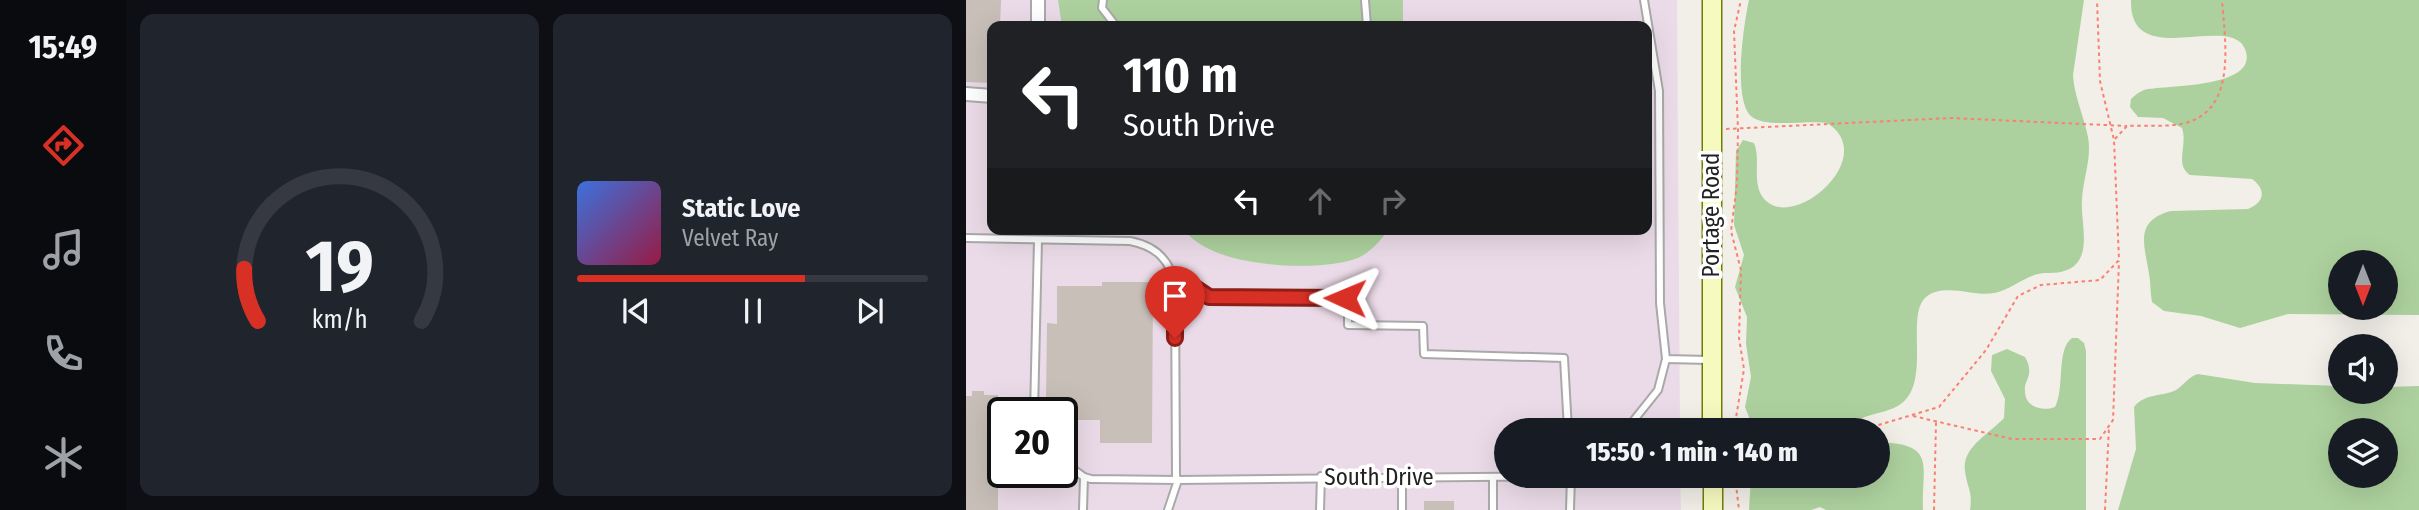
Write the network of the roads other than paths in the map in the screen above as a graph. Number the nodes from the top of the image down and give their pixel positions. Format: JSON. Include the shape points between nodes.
{"nodes":[{"id":1,"x":1038,"y":0,"type":"edge"},
{"id":2,"x":1102,"y":0,"type":"edge"},
{"id":3,"x":1365,"y":0,"type":"edge"},
{"id":4,"x":1644,"y":0,"type":"edge"},
{"id":5,"x":1712,"y":0,"type":"edge"},
{"id":6,"x":1038,"y":21,"type":"edge"},
{"id":7,"x":1112,"y":21,"type":"edge"},
{"id":8,"x":1367,"y":21,"type":"edge"},
{"id":9,"x":1647,"y":21,"type":"edge"},
{"id":10,"x":1652,"y":49,"type":"edge"},
{"id":11,"x":966,"y":94,"type":"edge"},
{"id":12,"x":987,"y":96,"type":"edge"},
{"id":13,"x":966,"y":238,"type":"edge"},
{"id":14,"x":1038,"y":240,"type":"junction"},
{"id":15,"x":1175,"y":287,"type":"junction"},
{"id":16,"x":1666,"y":359,"type":"junction"},
{"id":17,"x":1711,"y":360,"type":"junction"},
{"id":18,"x":1034,"y":397,"type":"edge"},
{"id":19,"x":1567,"y":418,"type":"edge"},
{"id":20,"x":1636,"y":418,"type":"edge"},
{"id":21,"x":1712,"y":418,"type":"edge"},
{"id":22,"x":1078,"y":473,"type":"edge"},
{"id":23,"x":1321,"y":476,"type":"junction"},
{"id":24,"x":1084,"y":477,"type":"junction"},
{"id":25,"x":1402,"y":477,"type":"junction"},
{"id":26,"x":1493,"y":478,"type":"joint"},
{"id":27,"x":1178,"y":480,"type":"junction"},
{"id":28,"x":1571,"y":488,"type":"edge"},
{"id":29,"x":1713,"y":488,"type":"edge"},
{"id":30,"x":1083,"y":509,"type":"edge"},
{"id":31,"x":1168,"y":510,"type":"edge"},
{"id":32,"x":1321,"y":510,"type":"edge"},
{"id":33,"x":1402,"y":510,"type":"edge"},
{"id":34,"x":1493,"y":510,"type":"edge"},
{"id":35,"x":1570,"y":510,"type":"edge"},
{"id":36,"x":1713,"y":510,"type":"edge"}],
"edges":[{"from":1,"to":6,"type":"street"},
{"from":2,"to":7,"type":"lane"},
{"from":3,"to":8,"type":"lane"},
{"from":4,"to":9,"type":"lane"},
{"from":5,"to":17,"type":"main road","name":"Portage Road"},
{"from":10,"to":16,"type":"lane","via":[[1659,91],[1660,303]]},
{"from":11,"to":12,"type":"street"},
{"from":13,"to":14,"type":"lane"},
{"from":14,"to":15,"type":"lane","via":[[1141,243],[1163,257]]},
{"from":14,"to":18,"type":"lane"},
{"from":15,"to":19,"type":"lane","via":[[1194,287],[1209,297],[1345,298],[1348,326],[1423,326],[1423,354],[1564,358]]},
{"from":15,"to":27,"type":"lane"},
{"from":16,"to":17,"type":"lane"},
{"from":16,"to":20,"type":"lane","via":[[1658,390]]},
{"from":17,"to":21,"type":"main road","name":"Portage Road"},
{"from":22,"to":24,"type":"lane"},
{"from":23,"to":25,"type":"lane","name":"South Drive"},
{"from":23,"to":27,"type":"lane","name":"South Drive"},
{"from":23,"to":32,"type":"lane"},
{"from":24,"to":27,"type":"lane","name":"South Drive"},
{"from":24,"to":30,"type":"lane"},
{"from":25,"to":26,"type":"lane","name":"South Drive"},
{"from":25,"to":33,"type":"lane"},
{"from":26,"to":34,"type":"lane"},
{"from":27,"to":31,"type":"lane"},
{"from":28,"to":35,"type":"lane"},
{"from":29,"to":36,"type":"main road"}]}
